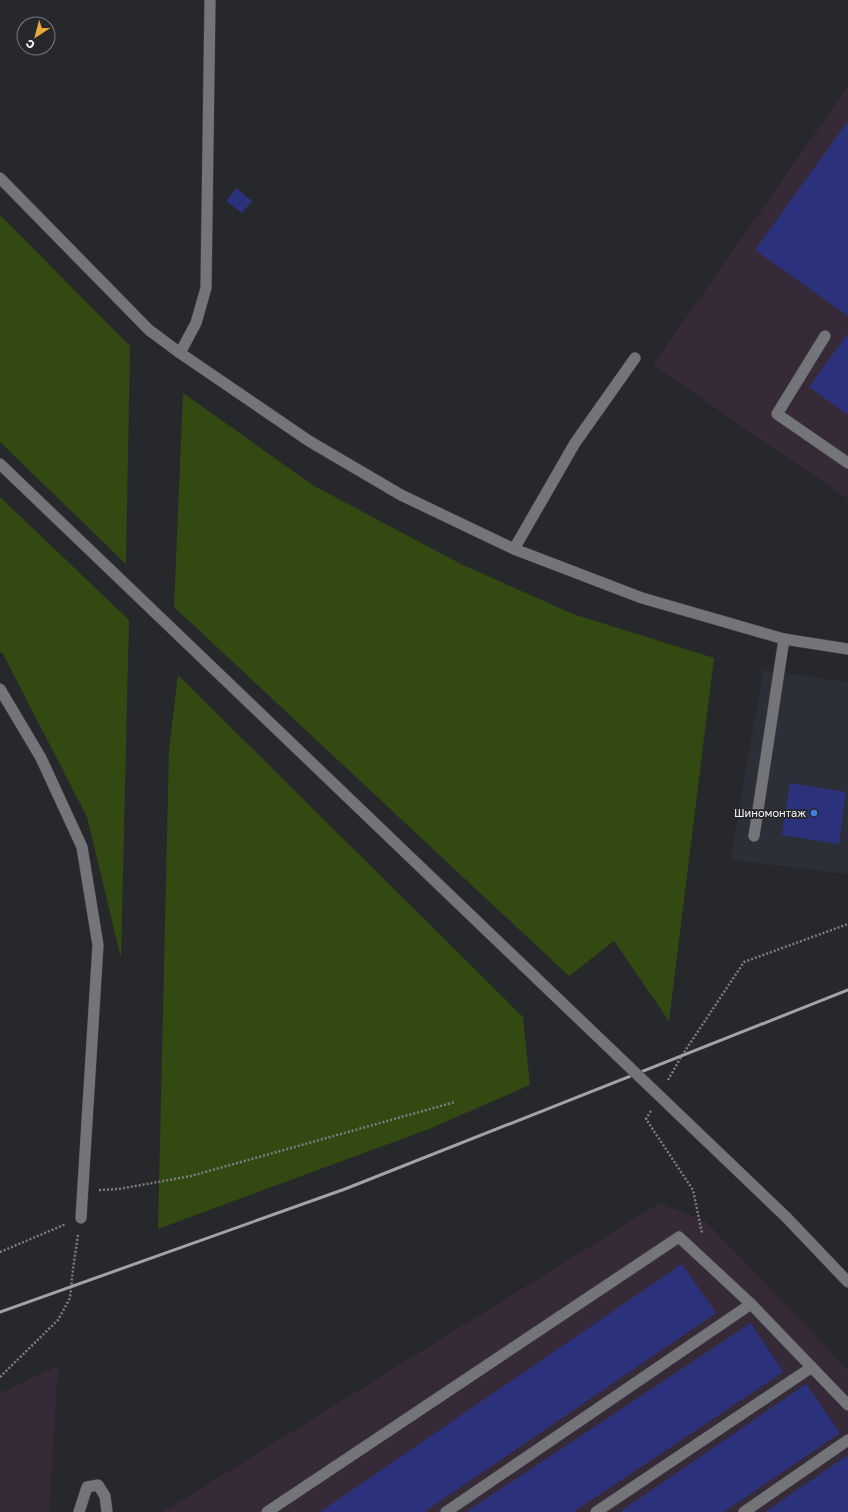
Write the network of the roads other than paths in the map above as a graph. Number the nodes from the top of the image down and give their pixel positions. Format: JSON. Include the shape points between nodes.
{"nodes":[{"id":1,"x":210,"y":0,"type":"edge"},
{"id":2,"x":0,"y":178,"type":"edge"},
{"id":3,"x":825,"y":336,"type":"dead end"},
{"id":4,"x":180,"y":353,"type":"junction"},
{"id":5,"x":635,"y":358,"type":"dead end"},
{"id":6,"x":848,"y":463,"type":"edge"},
{"id":7,"x":0,"y":464,"type":"edge"},
{"id":8,"x":514,"y":549,"type":"junction"},
{"id":9,"x":784,"y":640,"type":"junction"},
{"id":10,"x":848,"y":649,"type":"edge"},
{"id":11,"x":0,"y":689,"type":"edge"},
{"id":12,"x":754,"y":836,"type":"dead end"},
{"id":13,"x":81,"y":1218,"type":"road end"},
{"id":14,"x":848,"y":1282,"type":"edge"},
{"id":15,"x":751,"y":1304,"type":"junction"},
{"id":16,"x":812,"y":1368,"type":"junction"},
{"id":17,"x":848,"y":1405,"type":"edge"},
{"id":18,"x":848,"y":1440,"type":"edge"},
{"id":19,"x":79,"y":1512,"type":"edge"},
{"id":20,"x":107,"y":1512,"type":"edge"},
{"id":21,"x":267,"y":1512,"type":"edge"},
{"id":22,"x":446,"y":1512,"type":"edge"},
{"id":23,"x":596,"y":1512,"type":"edge"},
{"id":24,"x":744,"y":1512,"type":"edge"}],
"edges":[{"from":1,"to":4,"type":"main road","via":[[206,288],[196,323]]},
{"from":2,"to":4,"type":"main road","via":[[149,330]]},
{"from":3,"to":6,"type":"main road","via":[[776,414]]},
{"from":4,"to":8,"type":"main road","via":[[309,441],[401,495]]},
{"from":5,"to":8,"type":"main road","via":[[575,443]]},
{"from":7,"to":14,"type":"main road","bridge":true,"via":[[786,1218]]},
{"from":8,"to":9,"type":"main road","via":[[642,598]]},
{"from":9,"to":10,"type":"main road"},
{"from":9,"to":12,"type":"main road"},
{"from":11,"to":13,"type":"main road","via":[[41,758],[82,847],[98,945]]},
{"from":15,"to":16,"type":"main road"},
{"from":15,"to":21,"type":"main road","via":[[679,1237]]},
{"from":15,"to":22,"type":"main road"},
{"from":16,"to":17,"type":"main road"},
{"from":16,"to":23,"type":"main road"},
{"from":18,"to":24,"type":"main road"},
{"from":19,"to":20,"type":"main road","via":[[86,1487],[98,1485],[105,1496]]}]}
